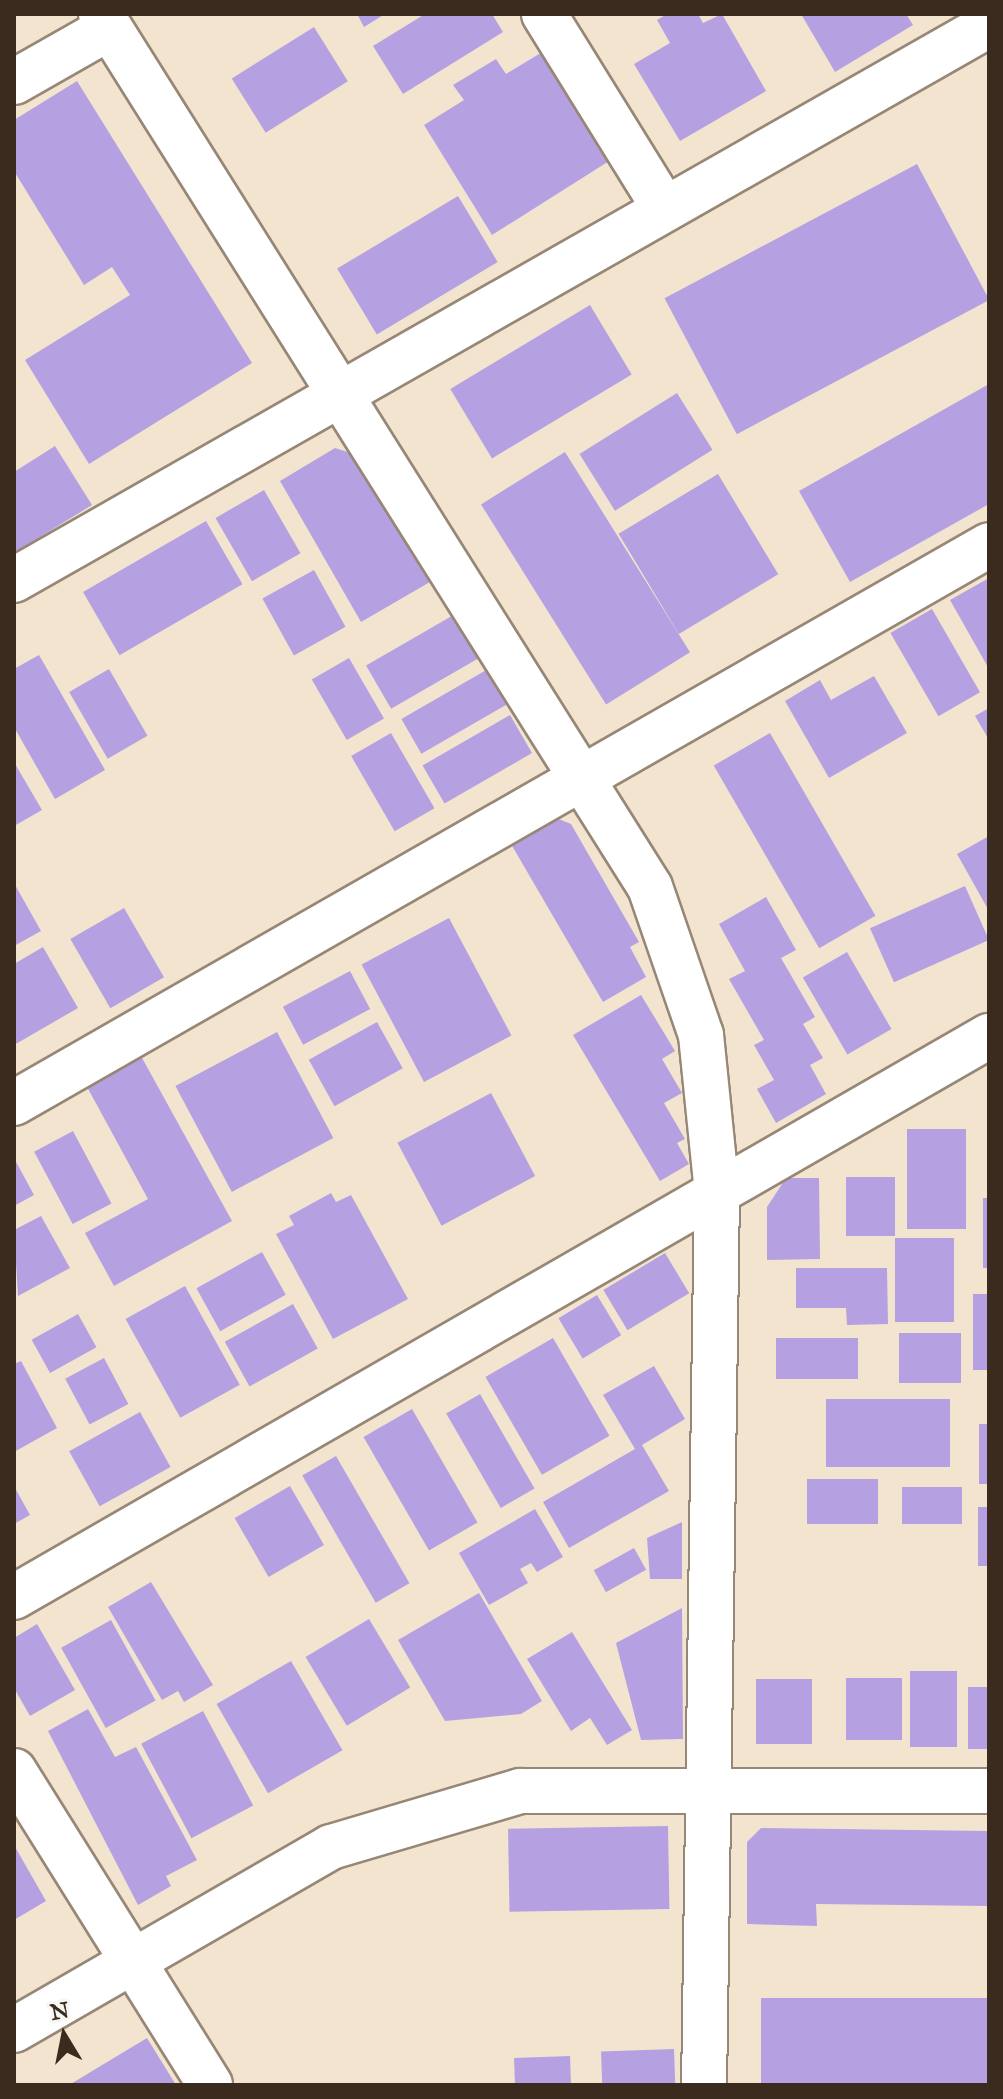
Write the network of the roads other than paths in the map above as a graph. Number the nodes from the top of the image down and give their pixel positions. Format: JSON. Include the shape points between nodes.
{"nodes":[{"id":1,"x":544,"y":14,"type":"edge"},
{"id":2,"x":105,"y":21,"type":"edge"},
{"id":3,"x":989,"y":25,"type":"edge"},
{"id":4,"x":14,"y":82,"type":"edge"},
{"id":5,"x":663,"y":206,"type":"junction"},
{"id":6,"x":339,"y":393,"type":"junction"},
{"id":7,"x":989,"y":545,"type":"edge"},
{"id":8,"x":14,"y":580,"type":"edge"},
{"id":9,"x":582,"y":779,"type":"junction"},
{"id":10,"x":989,"y":1036,"type":"edge"},
{"id":11,"x":14,"y":1103,"type":"edge"},
{"id":12,"x":717,"y":1192,"type":"junction"},
{"id":13,"x":14,"y":1597,"type":"edge"},
{"id":14,"x":14,"y":1771,"type":"edge"},
{"id":15,"x":708,"y":1791,"type":"junction"},
{"id":16,"x":989,"y":1791,"type":"edge"},
{"id":17,"x":132,"y":1962,"type":"junction"},
{"id":18,"x":14,"y":2030,"type":"edge"},
{"id":19,"x":210,"y":2085,"type":"edge"},
{"id":20,"x":704,"y":2085,"type":"edge"}],
"edges":[{"from":1,"to":5,"type":"street"},
{"from":2,"to":4,"type":"street"},
{"from":2,"to":6,"type":"street"},
{"from":3,"to":5,"type":"street"},
{"from":5,"to":6,"type":"street"},
{"from":6,"to":8,"type":"street"},
{"from":6,"to":9,"type":"street"},
{"from":7,"to":9,"type":"street"},
{"from":9,"to":11,"type":"street"},
{"from":9,"to":12,"type":"street","via":[[650,887],[701,1035]]},
{"from":10,"to":12,"type":"street"},
{"from":12,"to":13,"type":"street"},
{"from":12,"to":15,"type":"street"},
{"from":14,"to":17,"type":"street"},
{"from":15,"to":16,"type":"street"},
{"from":15,"to":17,"type":"street","via":[[506,1795],[331,1847]]},
{"from":15,"to":20,"type":"street"},
{"from":17,"to":18,"type":"street"},
{"from":17,"to":19,"type":"street"}]}
